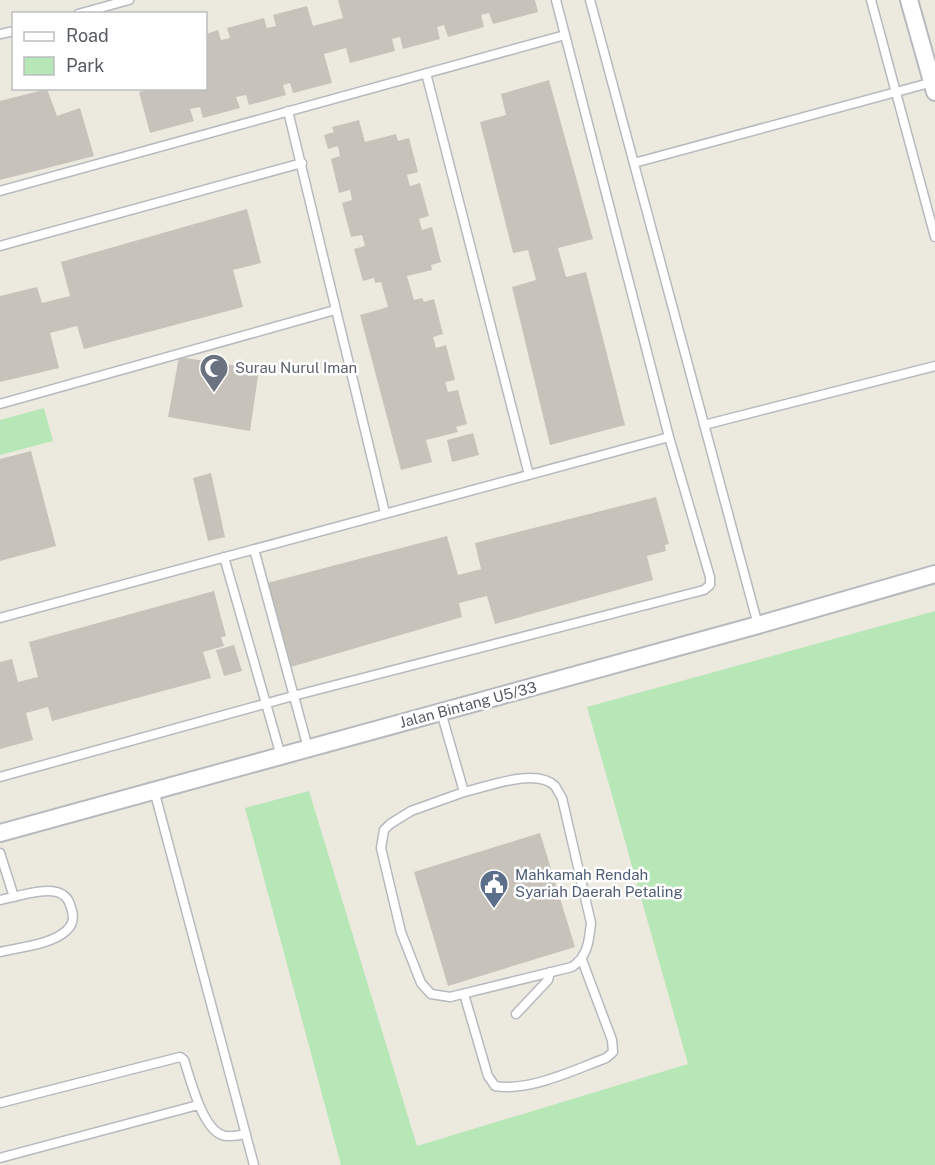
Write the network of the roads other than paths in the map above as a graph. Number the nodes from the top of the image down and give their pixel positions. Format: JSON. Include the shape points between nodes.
{"nodes":[{"id":1,"x":129,"y":0,"type":"edge"},
{"id":2,"x":556,"y":0,"type":"edge"},
{"id":3,"x":591,"y":0,"type":"edge"},
{"id":4,"x":871,"y":0,"type":"edge"},
{"id":5,"x":909,"y":0,"type":"edge"},
{"id":6,"x":85,"y":12,"type":"edge"},
{"id":7,"x":565,"y":35,"type":"junction"},
{"id":8,"x":426,"y":73,"type":"junction"},
{"id":9,"x":934,"y":87,"type":"edge"},
{"id":10,"x":897,"y":92,"type":"junction"},
{"id":11,"x":288,"y":111,"type":"junction"},
{"id":12,"x":302,"y":163,"type":"junction"},
{"id":13,"x":634,"y":163,"type":"junction"},
{"id":14,"x":0,"y":191,"type":"edge"},
{"id":15,"x":935,"y":237,"type":"edge"},
{"id":16,"x":0,"y":246,"type":"edge"},
{"id":17,"x":335,"y":310,"type":"junction"},
{"id":18,"x":935,"y":366,"type":"edge"},
{"id":19,"x":0,"y":404,"type":"edge"},
{"id":20,"x":704,"y":425,"type":"junction"},
{"id":21,"x":669,"y":437,"type":"junction"},
{"id":22,"x":529,"y":475,"type":"junction"},
{"id":23,"x":385,"y":513,"type":"junction"},
{"id":24,"x":254,"y":549,"type":"junction"},
{"id":25,"x":224,"y":557,"type":"junction"},
{"id":26,"x":935,"y":574,"type":"edge"},
{"id":27,"x":0,"y":618,"type":"edge"},
{"id":28,"x":758,"y":625,"type":"junction"},
{"id":29,"x":293,"y":696,"type":"junction"},
{"id":30,"x":266,"y":703,"type":"junction"},
{"id":31,"x":441,"y":712,"type":"junction"},
{"id":32,"x":308,"y":748,"type":"junction"},
{"id":33,"x":280,"y":756,"type":"junction"},
{"id":34,"x":0,"y":777,"type":"edge"},
{"id":35,"x":154,"y":790,"type":"junction"},
{"id":36,"x":464,"y":792,"type":"junction"},
{"id":37,"x":0,"y":832,"type":"edge"},
{"id":38,"x":0,"y":853,"type":"edge"},
{"id":39,"x":14,"y":897,"type":"junction"},
{"id":40,"x":0,"y":900,"type":"edge"},
{"id":41,"x":0,"y":952,"type":"edge"},
{"id":42,"x":582,"y":960,"type":"junction"},
{"id":43,"x":550,"y":972,"type":"junction"},
{"id":44,"x":464,"y":994,"type":"junction"},
{"id":45,"x":516,"y":1014,"type":"dead end"},
{"id":46,"x":0,"y":1103,"type":"edge"},
{"id":47,"x":198,"y":1105,"type":"junction"},
{"id":48,"x":246,"y":1134,"type":"junction"},
{"id":49,"x":0,"y":1158,"type":"edge"},
{"id":50,"x":254,"y":1165,"type":"edge"}],
"edges":[{"from":1,"to":6,"type":"lane"},
{"from":2,"to":7,"type":"lane"},
{"from":3,"to":13,"type":"lane"},
{"from":4,"to":10,"type":"lane"},
{"from":5,"to":9,"type":"street"},
{"from":7,"to":8,"type":"lane"},
{"from":7,"to":21,"type":"lane"},
{"from":8,"to":11,"type":"lane"},
{"from":8,"to":22,"type":"lane"},
{"from":9,"to":10,"type":"lane"},
{"from":10,"to":13,"type":"lane"},
{"from":10,"to":15,"type":"lane"},
{"from":11,"to":12,"type":"lane"},
{"from":11,"to":14,"type":"lane"},
{"from":12,"to":16,"type":"lane"},
{"from":12,"to":17,"type":"lane"},
{"from":13,"to":20,"type":"lane"},
{"from":17,"to":19,"type":"lane"},
{"from":17,"to":23,"type":"lane"},
{"from":18,"to":20,"type":"lane"},
{"from":20,"to":28,"type":"lane"},
{"from":21,"to":22,"type":"lane"},
{"from":21,"to":29,"type":"lane","via":[[710,577],[710,585],[704,590]]},
{"from":22,"to":23,"type":"lane"},
{"from":23,"to":24,"type":"lane"},
{"from":24,"to":25,"type":"lane"},
{"from":24,"to":29,"type":"lane"},
{"from":25,"to":27,"type":"lane"},
{"from":25,"to":30,"type":"lane"},
{"from":26,"to":28,"type":"street","name":"Jalan Bintang U5/33"},
{"from":28,"to":31,"type":"street","name":"Jalan Bintang U5/33"},
{"from":29,"to":30,"type":"lane"},
{"from":29,"to":32,"type":"lane"},
{"from":30,"to":33,"type":"lane"},
{"from":30,"to":34,"type":"lane"},
{"from":31,"to":32,"type":"street","name":"Jalan Bintang U5/33"},
{"from":31,"to":36,"type":"lane"},
{"from":32,"to":33,"type":"street","name":"Jalan Bintang U5/33"},
{"from":33,"to":35,"type":"street","name":"Jalan Bintang U5/33"},
{"from":35,"to":37,"type":"street","name":"Jalan Bintang U5/33"},
{"from":35,"to":48,"type":"lane"},
{"from":36,"to":42,"type":"lane","via":[[526,777],[539,777],[554,785],[562,798],[591,923],[589,944]]},
{"from":36,"to":44,"type":"lane","via":[[411,810],[390,824],[384,830],[381,848],[401,932],[421,983],[437,996]]},
{"from":38,"to":39,"type":"lane"},
{"from":39,"to":40,"type":"lane"},
{"from":39,"to":41,"type":"lane","via":[[47,890],[57,892],[69,901],[74,917],[65,932],[53,939]]},
{"from":42,"to":43,"type":"lane","via":[[572,967]]},
{"from":42,"to":44,"type":"lane","via":[[613,1052],[547,1079],[519,1086],[495,1086],[488,1076]]},
{"from":43,"to":44,"type":"lane"},
{"from":43,"to":45,"type":"lane","via":[[548,980]]},
{"from":46,"to":47,"type":"lane","via":[[177,1057],[184,1060]]},
{"from":47,"to":48,"type":"lane","via":[[221,1135]]},
{"from":47,"to":49,"type":"lane"},
{"from":48,"to":50,"type":"lane"}]}
